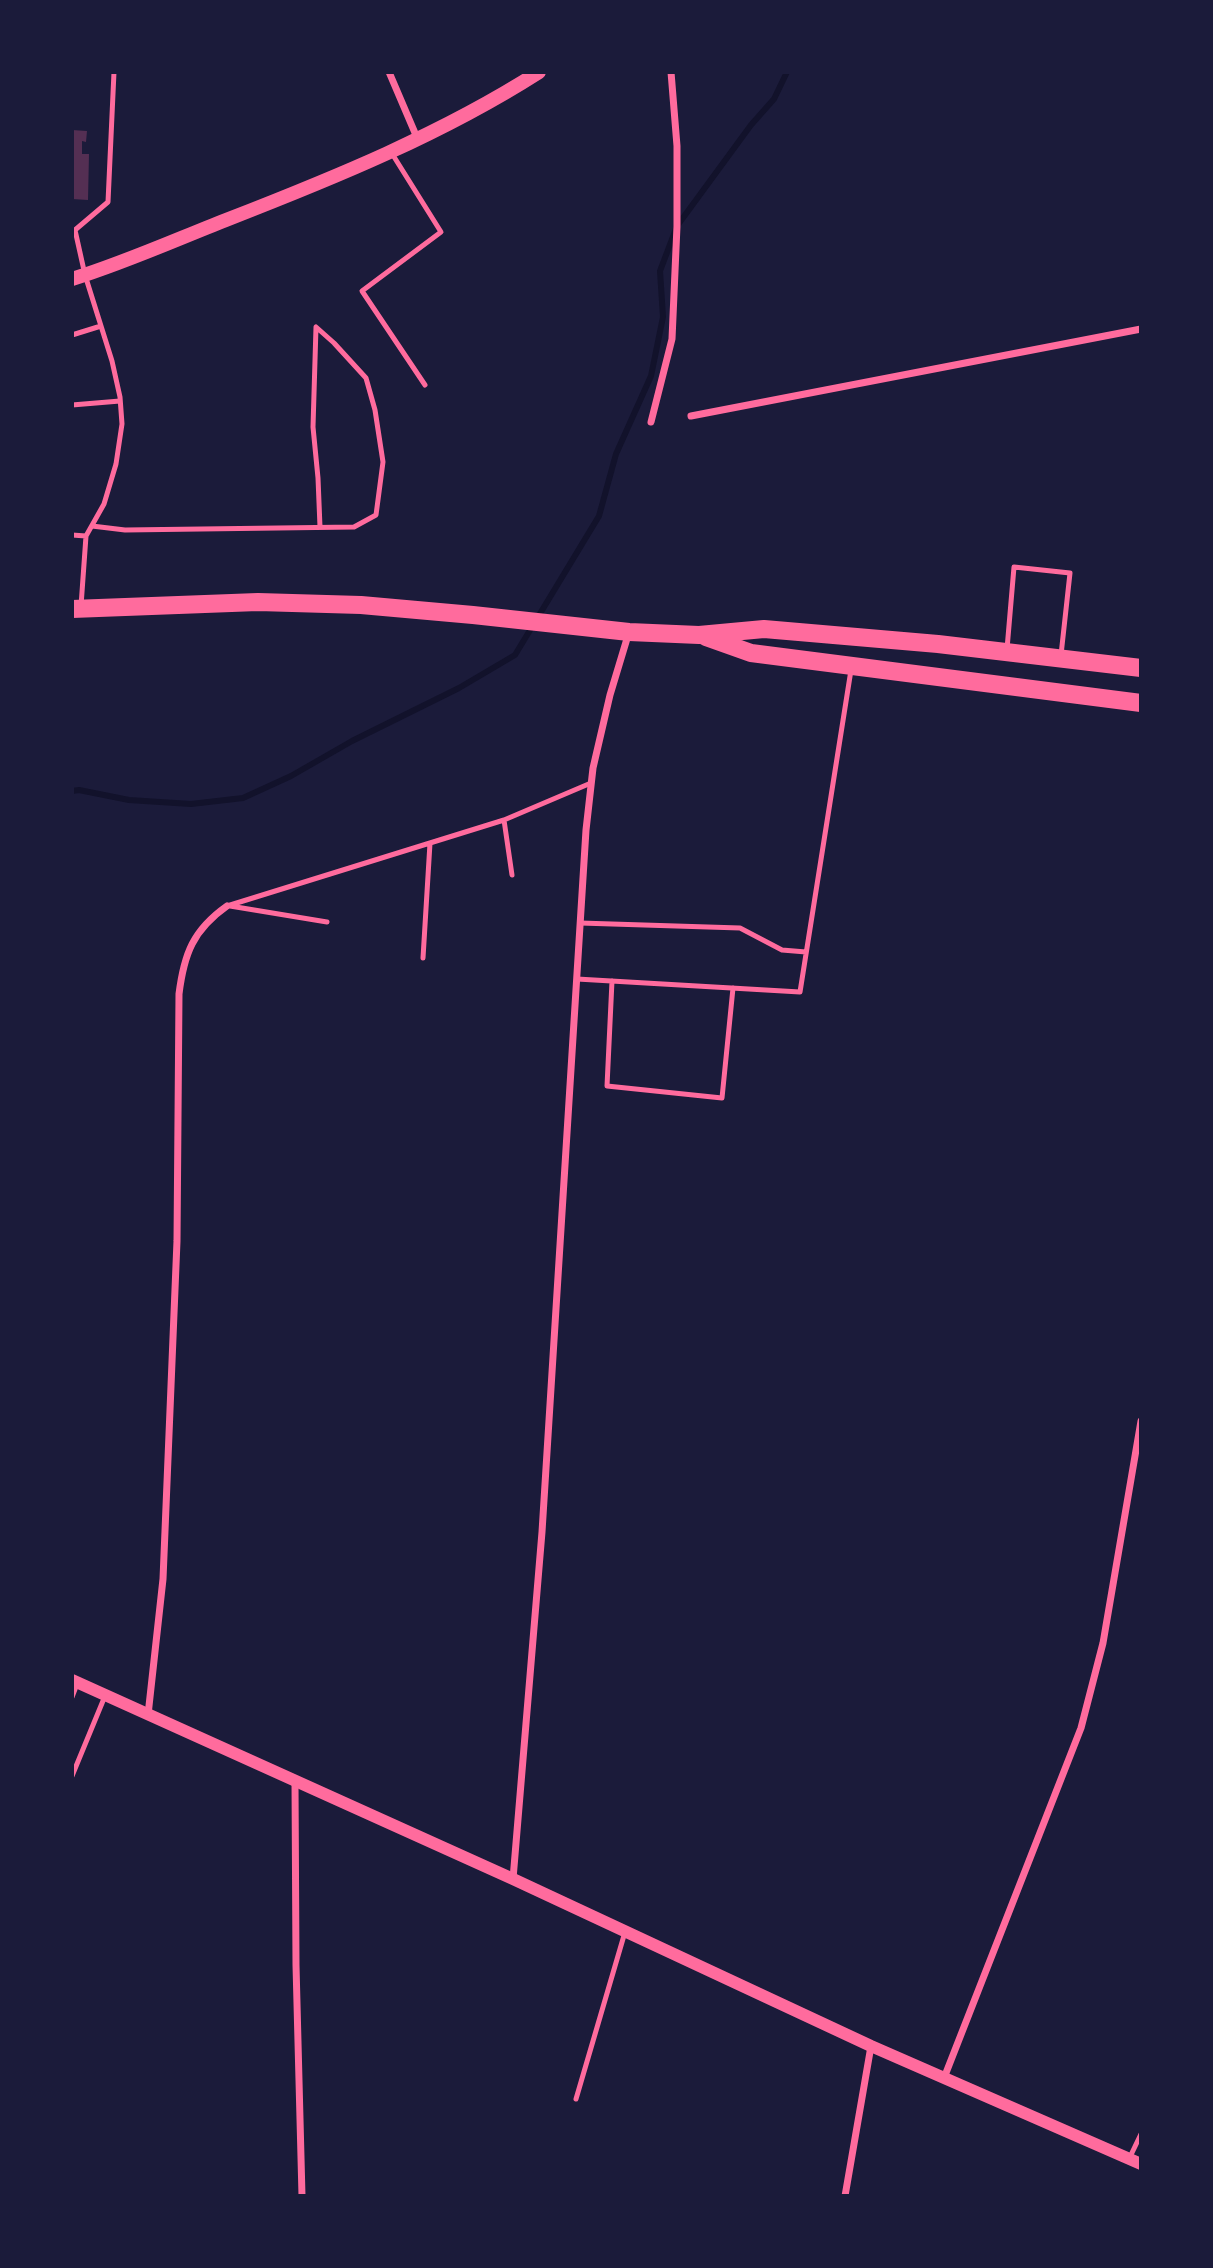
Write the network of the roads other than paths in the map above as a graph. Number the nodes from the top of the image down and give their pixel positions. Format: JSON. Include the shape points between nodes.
{"nodes":[{"id":1,"x":114,"y":72,"type":"edge"},
{"id":2,"x":389,"y":72,"type":"edge"},
{"id":3,"x":539,"y":72,"type":"edge"},
{"id":4,"x":671,"y":72,"type":"edge"},
{"id":5,"x":419,"y":140,"type":"junction"},
{"id":6,"x":391,"y":152,"type":"junction"},
{"id":7,"x":73,"y":230,"type":"edge"},
{"id":8,"x":79,"y":277,"type":"edge"},
{"id":9,"x":101,"y":326,"type":"junction"},
{"id":10,"x":1141,"y":329,"type":"edge"},
{"id":11,"x":72,"y":335,"type":"edge"},
{"id":12,"x":425,"y":384,"type":"dead end"},
{"id":13,"x":72,"y":398,"type":"edge"},
{"id":14,"x":120,"y":401,"type":"junction"},
{"id":15,"x":74,"y":405,"type":"edge"},
{"id":16,"x":691,"y":416,"type":"dead end"},
{"id":17,"x":651,"y":422,"type":"dead end"},
{"id":18,"x":92,"y":526,"type":"junction"},
{"id":19,"x":320,"y":527,"type":"junction"},
{"id":20,"x":72,"y":535,"type":"edge"},
{"id":21,"x":86,"y":536,"type":"junction"},
{"id":22,"x":76,"y":609,"type":"edge"},
{"id":23,"x":629,"y":632,"type":"junction"},
{"id":24,"x":699,"y":635,"type":"junction"},
{"id":25,"x":1007,"y":652,"type":"junction"},
{"id":26,"x":1060,"y":658,"type":"junction"},
{"id":27,"x":852,"y":666,"type":"junction"},
{"id":28,"x":1141,"y":668,"type":"edge"},
{"id":29,"x":1141,"y":702,"type":"edge"},
{"id":30,"x":592,"y":783,"type":"junction"},
{"id":31,"x":504,"y":820,"type":"junction"},
{"id":32,"x":430,"y":843,"type":"junction"},
{"id":33,"x":512,"y":875,"type":"dead end"},
{"id":34,"x":227,"y":906,"type":"junction"},
{"id":35,"x":327,"y":922,"type":"dead end"},
{"id":36,"x":580,"y":923,"type":"junction"},
{"id":37,"x":806,"y":952,"type":"junction"},
{"id":38,"x":423,"y":958,"type":"dead end"},
{"id":39,"x":577,"y":979,"type":"junction"},
{"id":40,"x":612,"y":981,"type":"junction"},
{"id":41,"x":733,"y":988,"type":"junction"},
{"id":42,"x":1141,"y":1422,"type":"edge"},
{"id":43,"x":75,"y":1681,"type":"edge"},
{"id":44,"x":106,"y":1696,"type":"junction"},
{"id":45,"x":72,"y":1697,"type":"edge"},
{"id":46,"x":148,"y":1715,"type":"junction"},
{"id":47,"x":72,"y":1776,"type":"edge"},
{"id":48,"x":295,"y":1782,"type":"junction"},
{"id":49,"x":513,"y":1879,"type":"junction"},
{"id":50,"x":625,"y":1932,"type":"junction"},
{"id":51,"x":871,"y":2046,"type":"junction"},
{"id":52,"x":944,"y":2078,"type":"junction"},
{"id":53,"x":576,"y":2099,"type":"dead end"},
{"id":54,"x":1141,"y":2134,"type":"edge"},
{"id":55,"x":1129,"y":2159,"type":"junction"},
{"id":56,"x":1141,"y":2164,"type":"edge"},
{"id":57,"x":302,"y":2196,"type":"edge"},
{"id":58,"x":845,"y":2196,"type":"edge"}],
"edges":[{"from":1,"to":7,"type":"lane","via":[[108,202]]},
{"from":2,"to":5,"type":"street"},
{"from":3,"to":5,"type":"main road"},
{"from":4,"to":17,"type":"street","via":[[677,146],[672,339]]},
{"from":5,"to":6,"type":"main road"},
{"from":6,"to":8,"type":"main road"},
{"from":6,"to":12,"type":"lane","via":[[441,232],[362,290]]},
{"from":7,"to":8,"type":"lane"},
{"from":8,"to":9,"type":"lane"},
{"from":9,"to":11,"type":"lane"},
{"from":9,"to":14,"type":"lane"},
{"from":10,"to":16,"type":"street"},
{"from":13,"to":15,"type":"lane"},
{"from":14,"to":15,"type":"lane"},
{"from":14,"to":18,"type":"lane","via":[[116,464]]},
{"from":18,"to":19,"type":"lane","via":[[125,530]]},
{"from":18,"to":21,"type":"lane"},
{"from":19,"to":19,"type":"lane","via":[[354,527],[376,515],[383,462],[366,379],[316,327],[313,427]]},
{"from":20,"to":21,"type":"lane"},
{"from":21,"to":22,"type":"lane"},
{"from":22,"to":23,"type":"main road","via":[[258,602],[422,610]]},
{"from":23,"to":24,"type":"main road"},
{"from":23,"to":30,"type":"street"},
{"from":24,"to":25,"type":"main road","via":[[764,629]]},
{"from":24,"to":27,"type":"main road","via":[[751,653]]},
{"from":25,"to":26,"type":"main road"},
{"from":25,"to":26,"type":"lane","via":[[1014,567],[1070,573]]},
{"from":26,"to":28,"type":"main road"},
{"from":27,"to":29,"type":"main road"},
{"from":27,"to":37,"type":"lane"},
{"from":30,"to":31,"type":"lane"},
{"from":30,"to":36,"type":"street"},
{"from":31,"to":32,"type":"lane"},
{"from":31,"to":33,"type":"lane"},
{"from":32,"to":34,"type":"lane"},
{"from":32,"to":38,"type":"lane"},
{"from":34,"to":35,"type":"lane"},
{"from":34,"to":46,"type":"street","via":[[209,919],[189,949],[179,994],[177,1241],[163,1579]]},
{"from":36,"to":37,"type":"lane","via":[[740,928],[782,950]]},
{"from":36,"to":39,"type":"street"},
{"from":37,"to":41,"type":"lane","via":[[800,992]]},
{"from":39,"to":40,"type":"lane"},
{"from":39,"to":49,"type":"street","via":[[540,1559]]},
{"from":40,"to":41,"type":"lane"},
{"from":40,"to":41,"type":"lane","via":[[607,1086],[722,1098]]},
{"from":42,"to":52,"type":"street","via":[[1102,1643],[1081,1728]]},
{"from":43,"to":44,"type":"street"},
{"from":43,"to":45,"type":"lane"},
{"from":44,"to":46,"type":"street"},
{"from":44,"to":47,"type":"lane"},
{"from":46,"to":48,"type":"street"},
{"from":48,"to":49,"type":"street"},
{"from":48,"to":57,"type":"street"},
{"from":49,"to":50,"type":"street"},
{"from":50,"to":51,"type":"street"},
{"from":50,"to":53,"type":"lane"},
{"from":51,"to":52,"type":"street"},
{"from":51,"to":58,"type":"street"},
{"from":52,"to":55,"type":"street"},
{"from":54,"to":55,"type":"lane"},
{"from":55,"to":56,"type":"street"}]}
